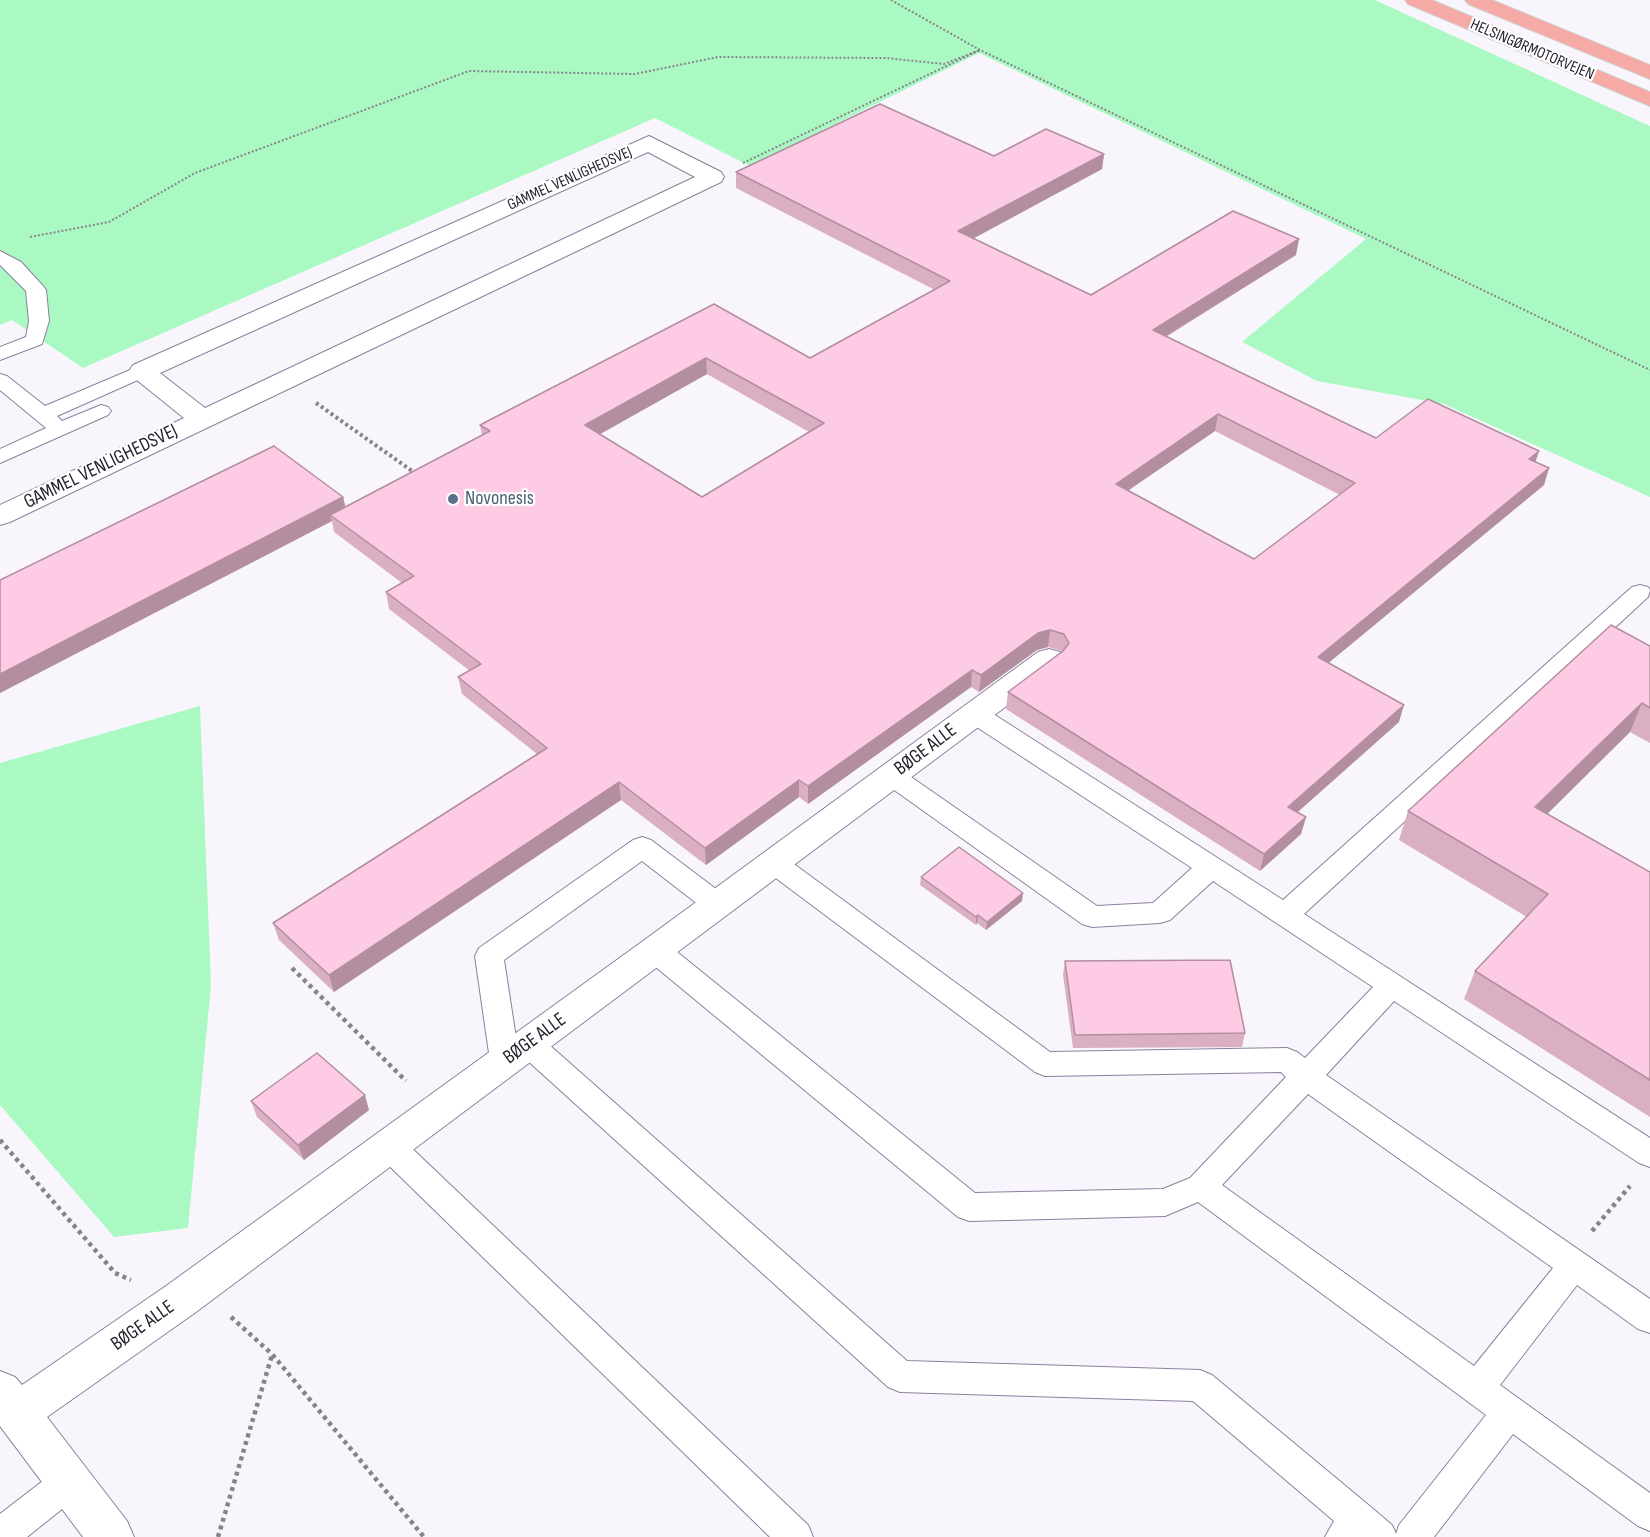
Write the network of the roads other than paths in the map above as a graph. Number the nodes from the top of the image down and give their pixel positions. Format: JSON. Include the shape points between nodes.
{"nodes":[{"id":1,"x":1415,"y":0,"type":"edge"},
{"id":2,"x":1475,"y":0,"type":"edge"},
{"id":3,"x":1650,"y":73,"type":"edge"},
{"id":4,"x":1650,"y":100,"type":"edge"},
{"id":5,"x":0,"y":257,"type":"edge"},
{"id":6,"x":0,"y":354,"type":"edge"},
{"id":7,"x":142,"y":371,"type":"junction"},
{"id":8,"x":0,"y":380,"type":"edge"},
{"id":9,"x":101,"y":411,"type":"dead end"},
{"id":10,"x":42,"y":415,"type":"junction"},
{"id":11,"x":202,"y":419,"type":"junction"},
{"id":12,"x":61,"y":430,"type":"junction"},
{"id":13,"x":0,"y":457,"type":"edge"},
{"id":14,"x":0,"y":516,"type":"edge"},
{"id":15,"x":1640,"y":592,"type":"dead end"},
{"id":16,"x":1048,"y":659,"type":"edge"},
{"id":17,"x":975,"y":714,"type":"junction"},
{"id":18,"x":892,"y":776,"type":"junction"},
{"id":19,"x":774,"y":863,"type":"junction"},
{"id":20,"x":1211,"y":867,"type":"junction"},
{"id":21,"x":718,"y":905,"type":"junction"},
{"id":22,"x":1285,"y":915,"type":"junction"},
{"id":23,"x":656,"y":951,"type":"junction"},
{"id":24,"x":1392,"y":985,"type":"junction"},
{"id":25,"x":517,"y":1051,"type":"junction"},
{"id":26,"x":1305,"y":1076,"type":"junction"},
{"id":27,"x":389,"y":1146,"type":"junction"},
{"id":28,"x":1650,"y":1154,"type":"edge"},
{"id":29,"x":1200,"y":1187,"type":"junction"},
{"id":30,"x":1571,"y":1262,"type":"junction"},
{"id":31,"x":1650,"y":1318,"type":"edge"},
{"id":32,"x":1477,"y":1388,"type":"junction"},
{"id":33,"x":9,"y":1402,"type":"edge"},
{"id":34,"x":1509,"y":1412,"type":"junction"},
{"id":35,"x":69,"y":1482,"type":"junction"},
{"id":36,"x":1650,"y":1514,"type":"edge"},
{"id":37,"x":1361,"y":1531,"type":"edge"},
{"id":38,"x":0,"y":1536,"type":"edge"},
{"id":39,"x":111,"y":1537,"type":"edge"},
{"id":40,"x":795,"y":1537,"type":"edge"},
{"id":41,"x":1412,"y":1537,"type":"edge"}],
"edges":[{"from":1,"to":4,"type":"highway","name":"HELSINGØRMOTORVEJEN"},
{"from":2,"to":3,"type":"highway","name":"HELSINGØRMOTORVEJEN"},
{"from":5,"to":6,"type":"lane","via":[[36,290],[39,321],[35,340]]},
{"from":7,"to":10,"type":"lane"},
{"from":7,"to":11,"type":"street","name":"GAMMEL VENLIGHEDSVEJ"},
{"from":7,"to":11,"type":"street","name":"GAMMEL VENLIGHEDSVEJ","via":[[649,143],[714,177]]},
{"from":8,"to":10,"type":"lane"},
{"from":9,"to":12,"type":"lane"},
{"from":10,"to":12,"type":"lane"},
{"from":11,"to":14,"type":"street","name":"GAMMEL VENLIGHEDSVEJ"},
{"from":12,"to":13,"type":"lane"},
{"from":15,"to":22,"type":"lane"},
{"from":16,"to":17,"type":"street","name":"BØGE ALLE"},
{"from":17,"to":18,"type":"street","name":"BØGE ALLE"},
{"from":17,"to":20,"type":"lane"},
{"from":18,"to":19,"type":"street","name":"BØGE ALLE"},
{"from":18,"to":20,"type":"lane","via":[[1092,917],[1160,913]]},
{"from":19,"to":21,"type":"street","name":"BØGE ALLE"},
{"from":19,"to":26,"type":"lane","via":[[1046,1064],[1287,1060]]},
{"from":20,"to":22,"type":"lane"},
{"from":21,"to":23,"type":"street","name":"BØGE ALLE"},
{"from":21,"to":25,"type":"lane","via":[[642,847],[489,956]]},
{"from":22,"to":24,"type":"lane"},
{"from":23,"to":25,"type":"street","name":"BØGE ALLE"},
{"from":23,"to":29,"type":"lane","via":[[969,1208],[1165,1202]]},
{"from":24,"to":26,"type":"lane"},
{"from":24,"to":28,"type":"lane"},
{"from":25,"to":27,"type":"street","name":"BØGE ALLE"},
{"from":25,"to":37,"type":"lane","via":[[900,1376],[1200,1386]]},
{"from":26,"to":29,"type":"lane"},
{"from":26,"to":30,"type":"lane"},
{"from":27,"to":33,"type":"street","name":"BØGE ALLE","via":[[181,1299]]},
{"from":27,"to":40,"type":"lane"},
{"from":29,"to":32,"type":"lane"},
{"from":30,"to":31,"type":"lane"},
{"from":30,"to":32,"type":"lane"},
{"from":32,"to":34,"type":"lane"},
{"from":33,"to":35,"type":"street","name":"BØGE ALLE"},
{"from":34,"to":36,"type":"lane"},
{"from":34,"to":41,"type":"lane"},
{"from":35,"to":38,"type":"lane"},
{"from":35,"to":39,"type":"street","name":"BØGE ALLE"}]}
